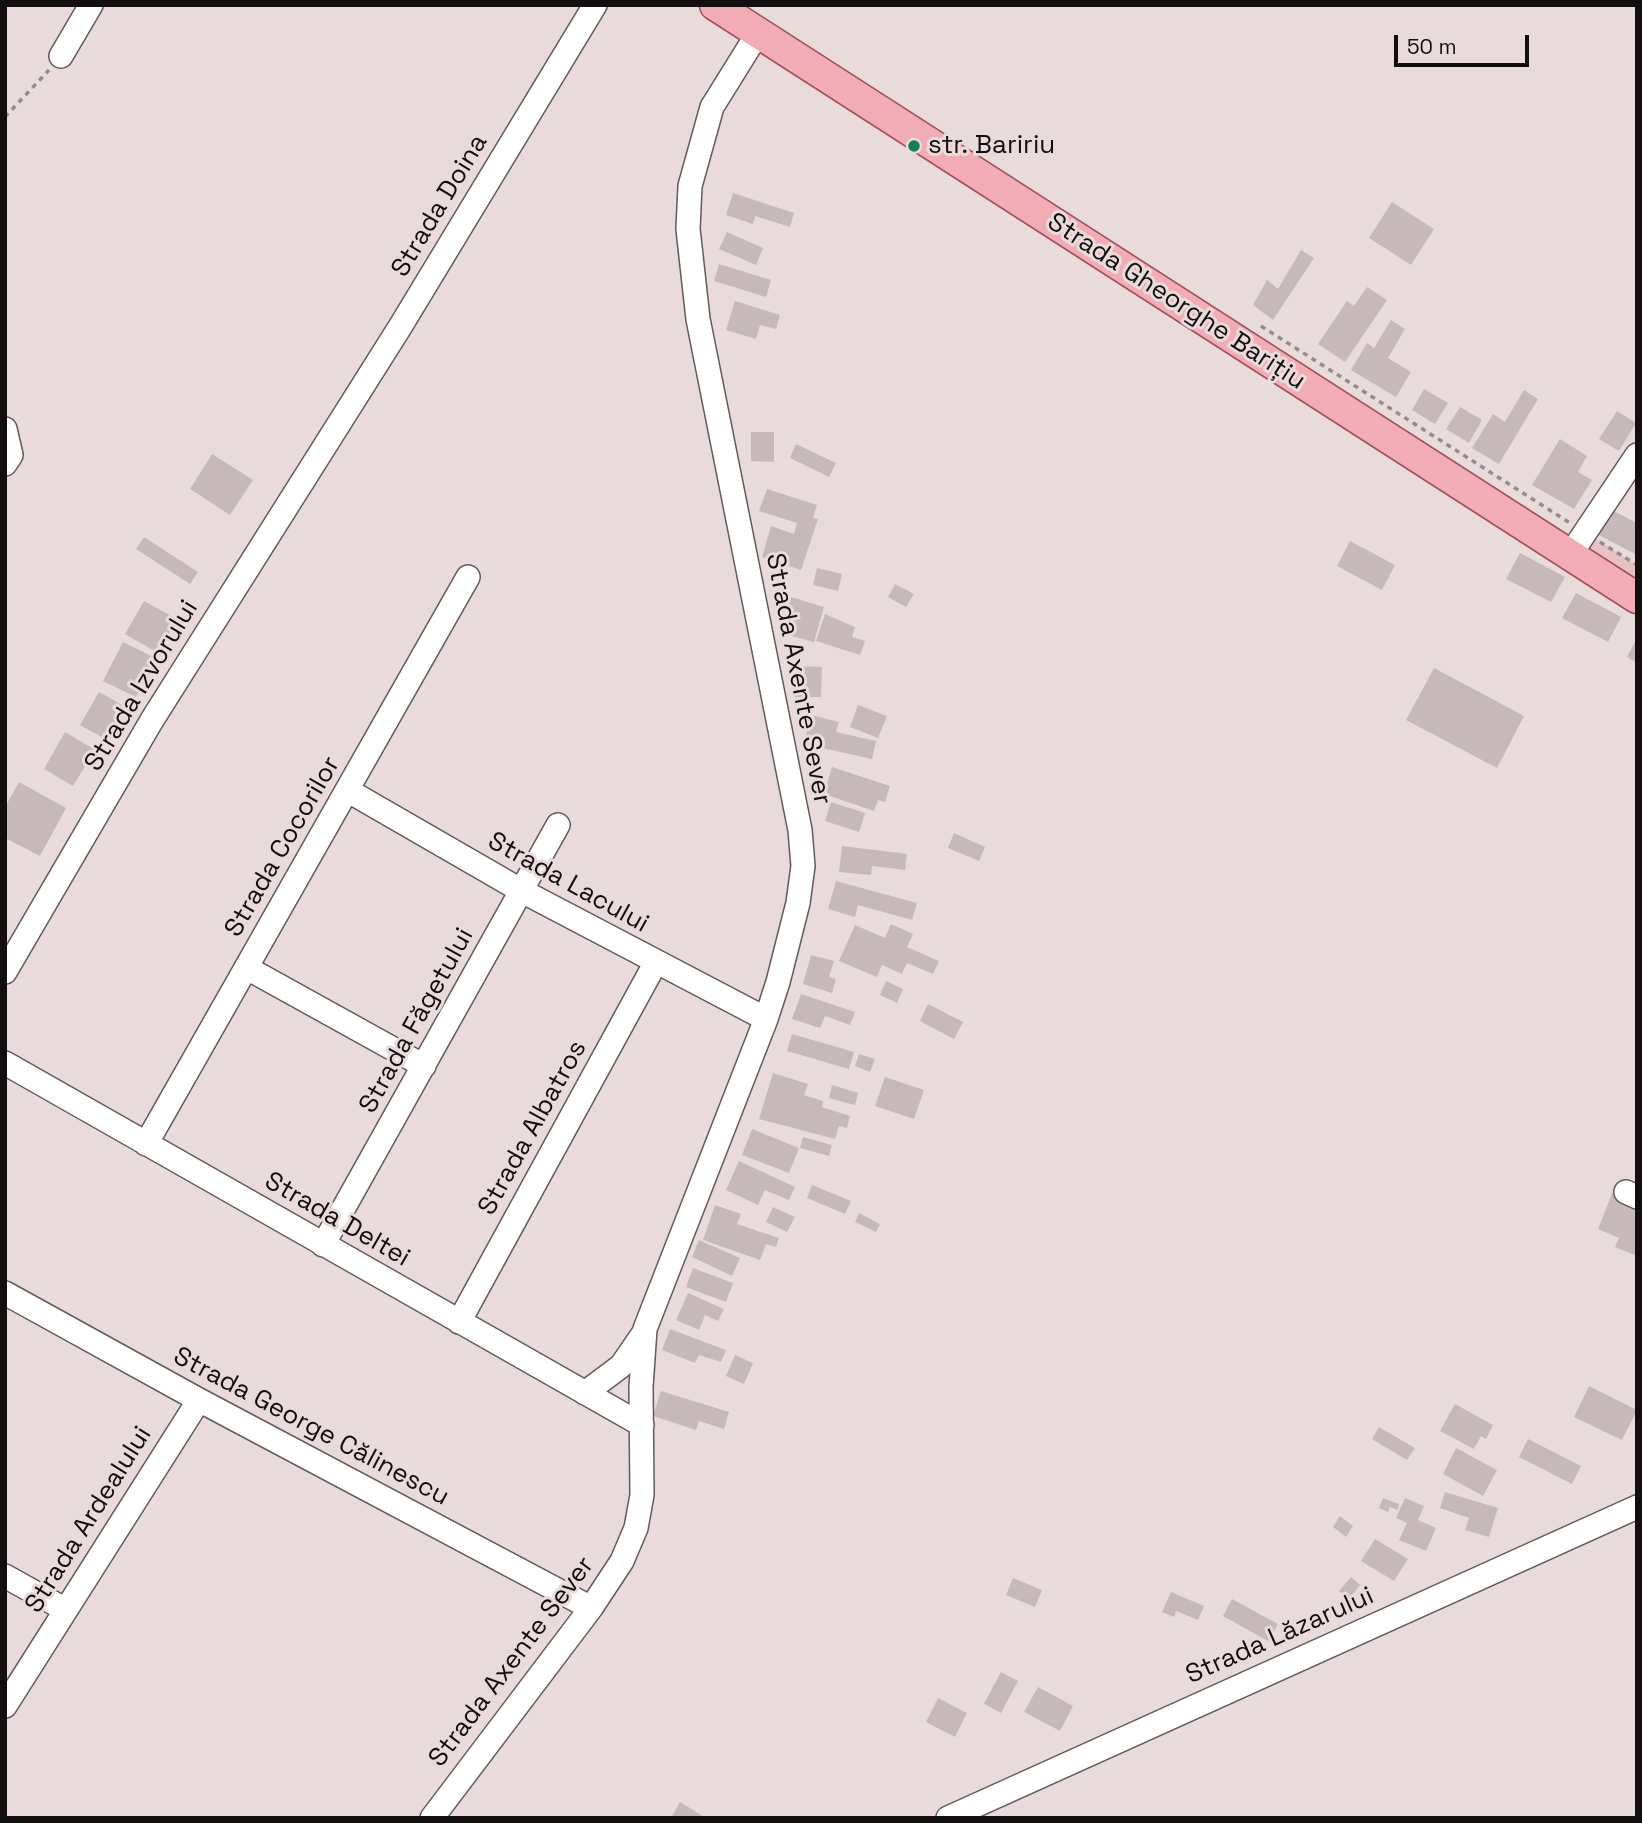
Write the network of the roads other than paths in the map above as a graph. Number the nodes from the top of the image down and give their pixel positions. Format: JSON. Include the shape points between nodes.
{"nodes":[{"id":1,"x":91,"y":5,"type":"edge"},
{"id":2,"x":594,"y":5,"type":"edge"},
{"id":3,"x":715,"y":5,"type":"edge"},
{"id":4,"x":758,"y":33,"type":"junction"},
{"id":5,"x":61,"y":56,"type":"road end"},
{"id":6,"x":5,"y":429,"type":"edge"},
{"id":7,"x":330,"y":432,"type":"joint"},
{"id":8,"x":1637,"y":455,"type":"edge"},
{"id":9,"x":5,"y":464,"type":"edge"},
{"id":10,"x":1570,"y":555,"type":"junction"},
{"id":11,"x":468,"y":577,"type":"dead end"},
{"id":12,"x":1637,"y":598,"type":"edge"},
{"id":13,"x":347,"y":790,"type":"junction"},
{"id":14,"x":558,"y":825,"type":"dead end"},
{"id":15,"x":522,"y":891,"type":"junction"},
{"id":16,"x":656,"y":962,"type":"junction"},
{"id":17,"x":247,"y":968,"type":"junction"},
{"id":18,"x":5,"y":972,"type":"edge"},
{"id":19,"x":766,"y":1019,"type":"junction"},
{"id":20,"x":5,"y":1063,"type":"edge"},
{"id":21,"x":424,"y":1066,"type":"junction"},
{"id":22,"x":146,"y":1144,"type":"junction"},
{"id":23,"x":323,"y":1245,"type":"junction"},
{"id":24,"x":5,"y":1293,"type":"edge"},
{"id":25,"x":459,"y":1322,"type":"junction"},
{"id":26,"x":645,"y":1329,"type":"junction"},
{"id":27,"x":585,"y":1393,"type":"junction"},
{"id":28,"x":199,"y":1400,"type":"junction"},
{"id":29,"x":642,"y":1425,"type":"junction"},
{"id":30,"x":1637,"y":1507,"type":"edge"},
{"id":31,"x":5,"y":1576,"type":"edge"},
{"id":32,"x":591,"y":1608,"type":"junction"},
{"id":33,"x":66,"y":1610,"type":"junction"},
{"id":34,"x":5,"y":1706,"type":"edge"},
{"id":35,"x":432,"y":1818,"type":"edge"},
{"id":36,"x":948,"y":1818,"type":"edge"}],
"edges":[{"from":1,"to":5,"type":"street"},
{"from":2,"to":7,"type":"street","name":"Strada Doina","via":[[400,327]]},
{"from":3,"to":4,"type":"main road","name":"Strada Gheorghe Barițiu"},
{"from":4,"to":10,"type":"main road","name":"Strada Gheorghe Barițiu"},
{"from":4,"to":19,"type":"street","name":"Strada Axente Sever","via":[[712,107],[690,187],[688,229],[698,319],[800,830],[803,866],[798,903]]},
{"from":6,"to":9,"type":"street","via":[[11,455]]},
{"from":7,"to":18,"type":"street","name":"Strada Izvorului","via":[[152,720]]},
{"from":8,"to":10,"type":"street"},
{"from":10,"to":12,"type":"main road","name":"Strada Gheorghe Barițiu"},
{"from":11,"to":13,"type":"street","name":"Strada Cocorilor"},
{"from":13,"to":15,"type":"street","name":"Strada Lacului"},
{"from":13,"to":17,"type":"street","name":"Strada Cocorilor"},
{"from":14,"to":15,"type":"street","name":"Strada Făgetului"},
{"from":15,"to":16,"type":"street","name":"Strada Lacului"},
{"from":15,"to":21,"type":"street","name":"Strada Făgetului"},
{"from":16,"to":19,"type":"street","name":"Strada Lacului"},
{"from":16,"to":25,"type":"street","name":"Strada Albatros"},
{"from":17,"to":21,"type":"street"},
{"from":17,"to":22,"type":"street","name":"Strada Cocorilor"},
{"from":19,"to":26,"type":"street","name":"Strada Axente Sever"},
{"from":20,"to":22,"type":"street","name":"Strada Deltei"},
{"from":21,"to":23,"type":"street","name":"Strada Făgetului"},
{"from":22,"to":23,"type":"street","name":"Strada Deltei"},
{"from":23,"to":25,"type":"street","name":"Strada Deltei"},
{"from":24,"to":28,"type":"street","name":"Strada George Călinescu"},
{"from":25,"to":27,"type":"street","name":"Strada Deltei"},
{"from":26,"to":27,"type":"street","name":"Strada Axente Sever","via":[[621,1366]]},
{"from":26,"to":29,"type":"street","name":"Strada Axente Sever"},
{"from":27,"to":29,"type":"street","name":"Strada Deltei"},
{"from":28,"to":32,"type":"street","name":"Strada George Călinescu"},
{"from":28,"to":33,"type":"street","name":"Strada Ardealului"},
{"from":29,"to":32,"type":"street","name":"Strada Axente Sever","via":[[642,1495],[636,1528],[622,1561]]},
{"from":30,"to":36,"type":"street","name":"Strada Lăzarului"},
{"from":31,"to":33,"type":"street"},
{"from":32,"to":35,"type":"street","name":"Strada Axente Sever"},
{"from":33,"to":34,"type":"street","name":"Strada Ardealului"}]}
